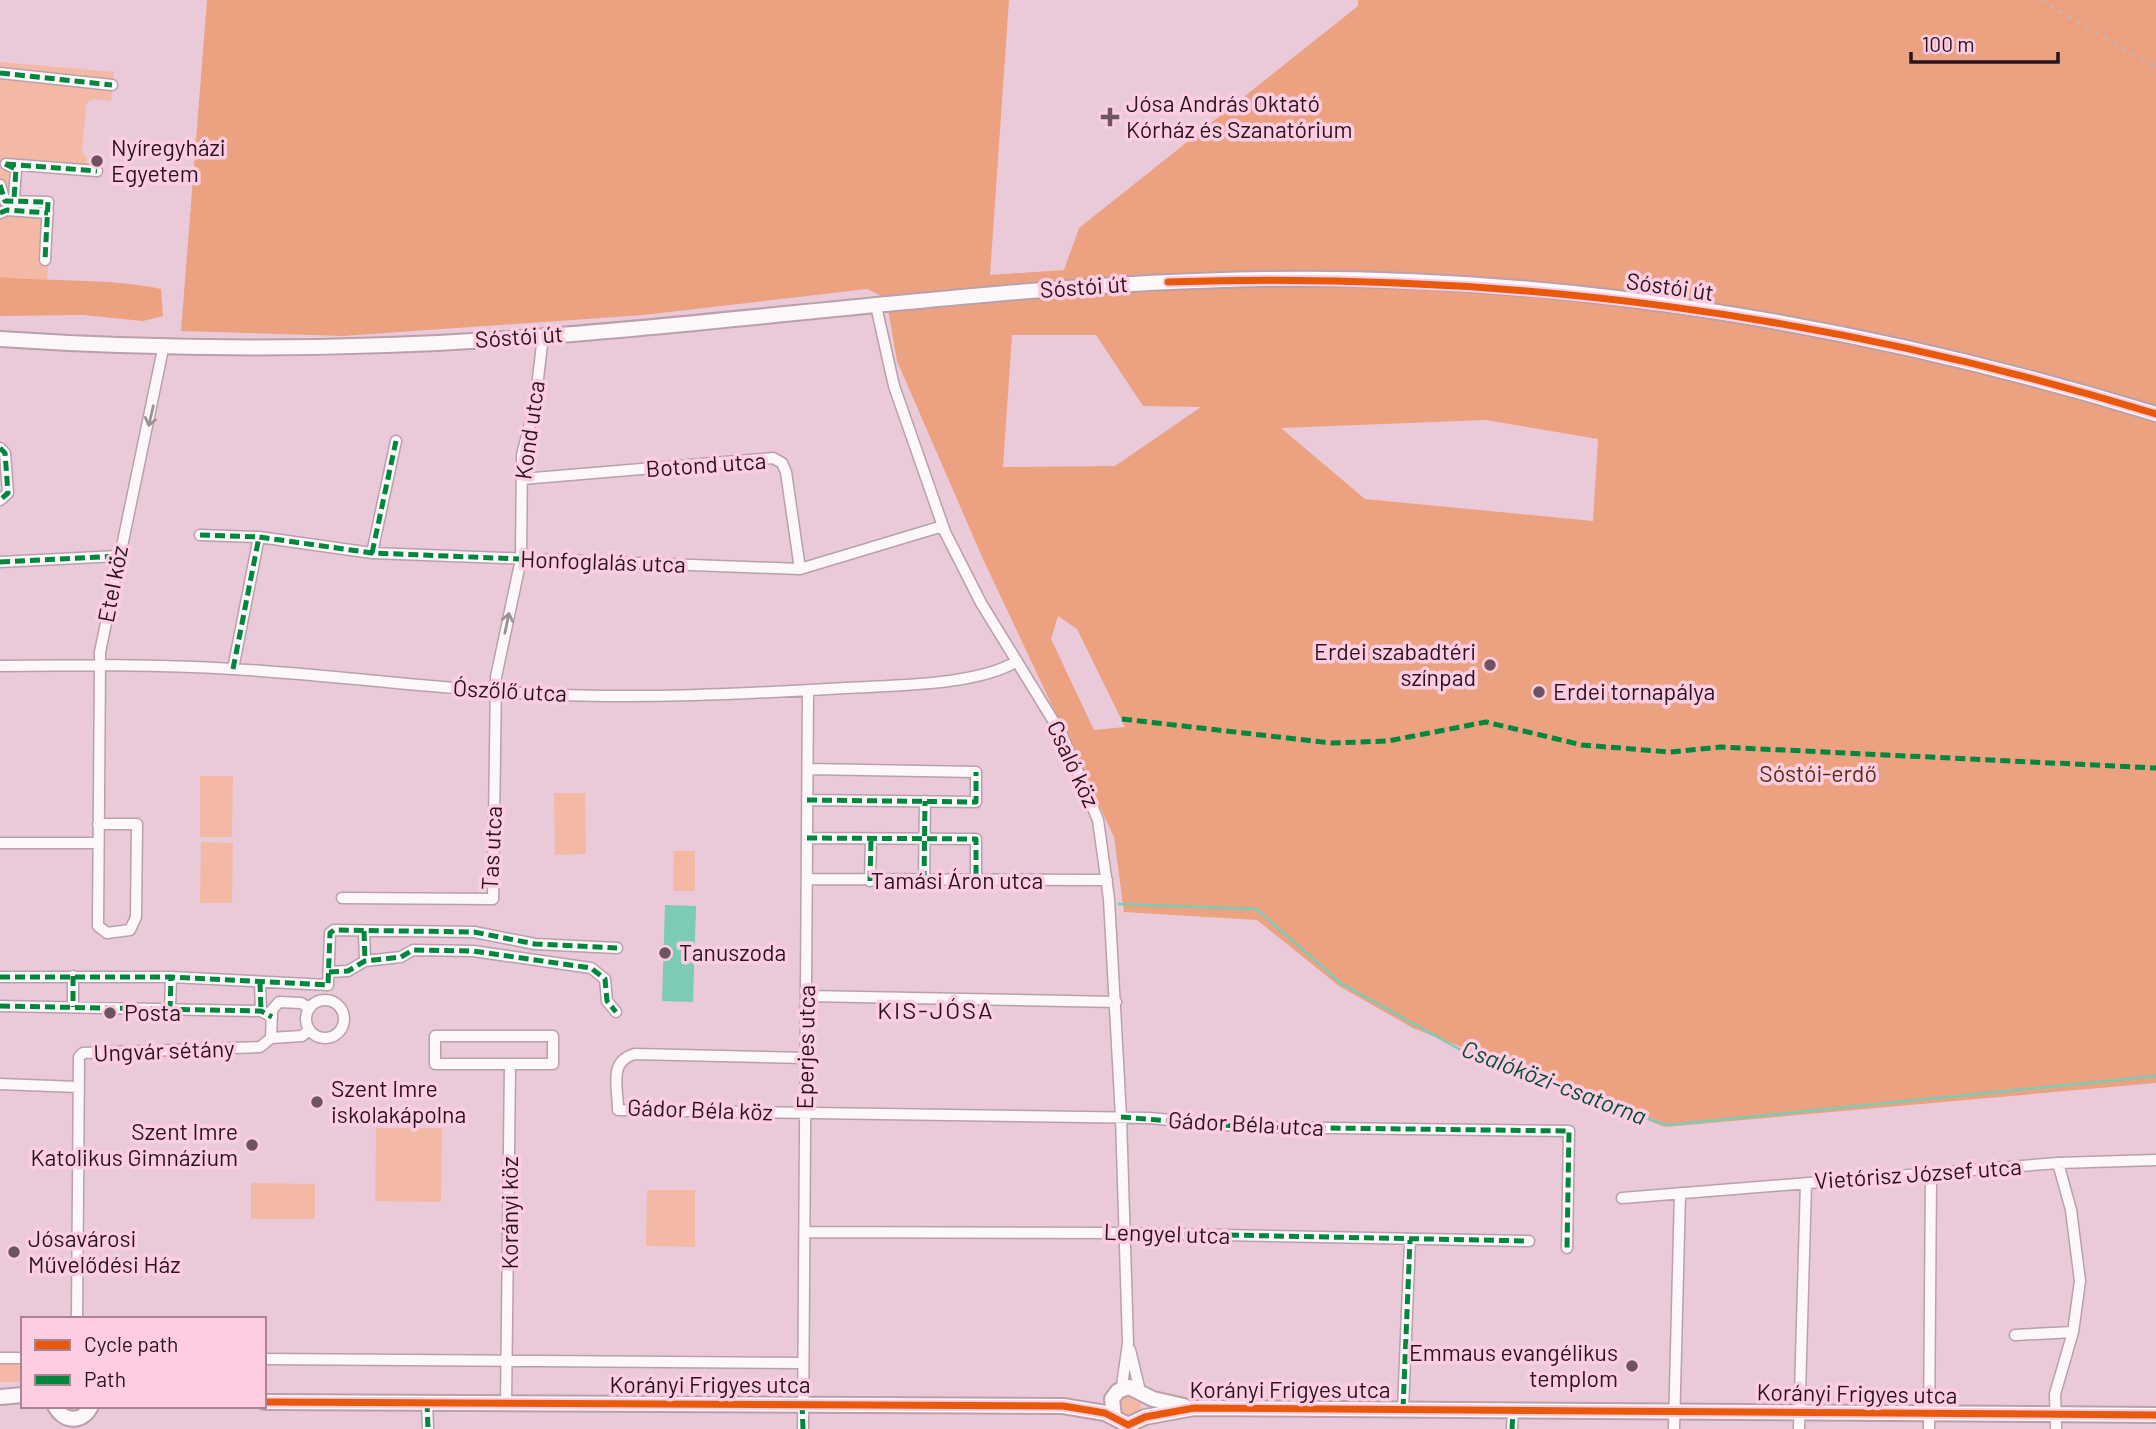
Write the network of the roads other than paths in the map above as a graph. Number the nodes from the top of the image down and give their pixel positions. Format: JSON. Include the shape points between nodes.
{"nodes":[{"id":1,"x":0,"y":73,"type":"edge"},
{"id":2,"x":112,"y":85,"type":"dead end"},
{"id":3,"x":3,"y":165,"type":"edge"},
{"id":4,"x":97,"y":171,"type":"dead end"},
{"id":5,"x":0,"y":185,"type":"edge"},
{"id":6,"x":6,"y":204,"type":"edge"},
{"id":7,"x":46,"y":260,"type":"dead end"},
{"id":8,"x":876,"y":306,"type":"junction"},
{"id":9,"x":543,"y":336,"type":"junction"},
{"id":10,"x":0,"y":339,"type":"edge"},
{"id":11,"x":163,"y":349,"type":"junction"},
{"id":12,"x":2156,"y":414,"type":"edge"},
{"id":13,"x":396,"y":442,"type":"dead end"},
{"id":14,"x":0,"y":448,"type":"edge"},
{"id":15,"x":522,"y":479,"type":"junction"},
{"id":16,"x":0,"y":500,"type":"edge"},
{"id":17,"x":943,"y":526,"type":"junction"},
{"id":18,"x":200,"y":535,"type":"dead end"},
{"id":19,"x":259,"y":537,"type":"junction"},
{"id":20,"x":372,"y":553,"type":"junction"},
{"id":21,"x":118,"y":556,"type":"junction"},
{"id":22,"x":521,"y":559,"type":"junction"},
{"id":23,"x":0,"y":562,"type":"edge"},
{"id":24,"x":800,"y":569,"type":"junction"},
{"id":25,"x":1017,"y":661,"type":"junction"},
{"id":26,"x":100,"y":664,"type":"junction"},
{"id":27,"x":0,"y":666,"type":"edge"},
{"id":28,"x":233,"y":669,"type":"junction"},
{"id":29,"x":497,"y":690,"type":"junction"},
{"id":30,"x":808,"y":690,"type":"junction"},
{"id":31,"x":808,"y":769,"type":"junction"},
{"id":32,"x":807,"y":800,"type":"junction"},
{"id":33,"x":925,"y":801,"type":"junction"},
{"id":34,"x":98,"y":824,"type":"junction"},
{"id":35,"x":807,"y":838,"type":"junction"},
{"id":36,"x":871,"y":839,"type":"junction"},
{"id":37,"x":925,"y":839,"type":"junction"},
{"id":38,"x":0,"y":843,"type":"edge"},
{"id":39,"x":98,"y":843,"type":"junction"},
{"id":40,"x":807,"y":880,"type":"junction"},
{"id":41,"x":1107,"y":880,"type":"junction"},
{"id":42,"x":870,"y":881,"type":"junction"},
{"id":43,"x":924,"y":881,"type":"junction"},
{"id":44,"x":975,"y":881,"type":"junction"},
{"id":45,"x":342,"y":898,"type":"dead end"},
{"id":46,"x":364,"y":931,"type":"junction"},
{"id":47,"x":474,"y":932,"type":"junction"},
{"id":48,"x":617,"y":948,"type":"dead end"},
{"id":49,"x":473,"y":951,"type":"junction"},
{"id":50,"x":365,"y":961,"type":"junction"},
{"id":51,"x":329,"y":972,"type":"junction"},
{"id":52,"x":73,"y":976,"type":"junction"},
{"id":53,"x":0,"y":977,"type":"edge"},
{"id":54,"x":171,"y":977,"type":"junction"},
{"id":55,"x":260,"y":982,"type":"junction"},
{"id":56,"x":807,"y":996,"type":"junction"},
{"id":57,"x":1116,"y":1002,"type":"junction"},
{"id":58,"x":0,"y":1006,"type":"edge"},
{"id":59,"x":73,"y":1007,"type":"junction"},
{"id":60,"x":310,"y":1008,"type":"junction"},
{"id":61,"x":170,"y":1011,"type":"junction"},
{"id":62,"x":261,"y":1011,"type":"junction"},
{"id":63,"x":616,"y":1012,"type":"dead end"},
{"id":64,"x":272,"y":1017,"type":"junction"},
{"id":65,"x":309,"y":1030,"type":"junction"},
{"id":66,"x":271,"y":1038,"type":"junction"},
{"id":67,"x":807,"y":1058,"type":"junction"},
{"id":68,"x":510,"y":1065,"type":"junction"},
{"id":69,"x":0,"y":1084,"type":"edge"},
{"id":70,"x":78,"y":1087,"type":"junction"},
{"id":71,"x":805,"y":1115,"type":"junction"},
{"id":72,"x":1121,"y":1117,"type":"junction"},
{"id":73,"x":2156,"y":1160,"type":"edge"},
{"id":74,"x":2058,"y":1164,"type":"junction"},
{"id":75,"x":1931,"y":1175,"type":"junction"},
{"id":76,"x":1806,"y":1183,"type":"junction"},
{"id":77,"x":1680,"y":1193,"type":"junction"},
{"id":78,"x":1622,"y":1198,"type":"dead end"},
{"id":79,"x":804,"y":1231,"type":"junction"},
{"id":80,"x":1124,"y":1233,"type":"junction"},
{"id":81,"x":1410,"y":1240,"type":"junction"},
{"id":82,"x":1530,"y":1241,"type":"dead end"},
{"id":83,"x":1567,"y":1248,"type":"dead end"},
{"id":84,"x":77,"y":1317,"type":"edge"},
{"id":85,"x":2073,"y":1332,"type":"junction"},
{"id":86,"x":2015,"y":1335,"type":"dead end"},
{"id":87,"x":1128,"y":1343,"type":"junction"},
{"id":88,"x":0,"y":1358,"type":"edge"},
{"id":89,"x":21,"y":1358,"type":"edge"},
{"id":90,"x":266,"y":1359,"type":"edge"},
{"id":91,"x":507,"y":1362,"type":"junction"},
{"id":92,"x":803,"y":1363,"type":"junction"},
{"id":93,"x":1116,"y":1393,"type":"junction"},
{"id":94,"x":1143,"y":1393,"type":"junction"},
{"id":95,"x":21,"y":1395,"type":"edge"},
{"id":96,"x":3,"y":1397,"type":"edge"},
{"id":97,"x":21,"y":1401,"type":"edge"},
{"id":98,"x":266,"y":1402,"type":"edge"},
{"id":99,"x":427,"y":1402,"type":"junction"},
{"id":100,"x":506,"y":1404,"type":"junction"},
{"id":101,"x":802,"y":1404,"type":"junction"},
{"id":102,"x":1063,"y":1406,"type":"junction"},
{"id":103,"x":1194,"y":1408,"type":"junction"},
{"id":104,"x":1403,"y":1409,"type":"junction"},
{"id":105,"x":1513,"y":1410,"type":"junction"},
{"id":106,"x":1675,"y":1411,"type":"junction"},
{"id":107,"x":59,"y":1413,"type":"edge"},
{"id":108,"x":1800,"y":1413,"type":"junction"},
{"id":109,"x":89,"y":1414,"type":"edge"},
{"id":110,"x":1928,"y":1414,"type":"junction"},
{"id":111,"x":2156,"y":1415,"type":"edge"},
{"id":112,"x":2055,"y":1422,"type":"edge"},
{"id":113,"x":1128,"y":1423,"type":"edge"},
{"id":114,"x":428,"y":1429,"type":"edge"},
{"id":115,"x":803,"y":1429,"type":"edge"},
{"id":116,"x":1512,"y":1429,"type":"edge"},
{"id":117,"x":1674,"y":1429,"type":"edge"},
{"id":118,"x":1800,"y":1429,"type":"edge"},
{"id":119,"x":1928,"y":1429,"type":"edge"}],
"edges":[{"from":1,"to":2,"type":"street"},
{"from":3,"to":4,"type":"street"},
{"from":3,"to":6,"type":"street","via":[[16,169]]},
{"from":5,"to":6,"type":"street"},
{"from":6,"to":7,"type":"street","via":[[48,202]]},
{"from":8,"to":9,"type":"main road","name":"Sóstói út"},
{"from":8,"to":12,"type":"main road","name":"Sóstói út","via":[[1048,289],[1270,279],[1567,292],[1865,340],[2017,374]]},
{"from":8,"to":17,"type":"street","name":"Csaló köz","via":[[894,386]]},
{"from":9,"to":11,"type":"main road","name":"Sóstói út"},
{"from":9,"to":15,"type":"street","name":"Kond utca"},
{"from":10,"to":11,"type":"main road","name":"Sóstói út"},
{"from":11,"to":21,"type":"street","name":"Etel köz","one_way":true},
{"from":13,"to":20,"type":"street"},
{"from":14,"to":16,"type":"street","via":[[5,453],[8,493]]},
{"from":15,"to":22,"type":"street","name":"Kond utca"},
{"from":15,"to":24,"type":"street","name":"Botond utca","via":[[773,458],[786,472]]},
{"from":17,"to":24,"type":"street","name":"Honfoglalás utca"},
{"from":17,"to":25,"type":"street","name":"Csaló köz","via":[[981,603]]},
{"from":18,"to":19,"type":"street","name":"Honfoglalás utca"},
{"from":19,"to":20,"type":"street","name":"Honfoglalás utca"},
{"from":19,"to":28,"type":"street"},
{"from":20,"to":22,"type":"street","name":"Honfoglalás utca"},
{"from":21,"to":23,"type":"street"},
{"from":21,"to":26,"type":"street","name":"Etel köz"},
{"from":22,"to":24,"type":"street","name":"Honfoglalás utca"},
{"from":29,"to":22,"type":"street","name":"Kond utca","one_way":true},
{"from":25,"to":30,"type":"street","name":"Ószőlő utca","via":[[995,672],[930,683]]},
{"from":25,"to":41,"type":"street","name":"Csaló köz","via":[[1062,735],[1091,796]]},
{"from":26,"to":27,"type":"street","name":"Ószőlő utca"},
{"from":26,"to":28,"type":"street","name":"Ószőlő utca"},
{"from":26,"to":34,"type":"street","name":"Etel köz"},
{"from":28,"to":29,"type":"street","name":"Ószőlő utca"},
{"from":29,"to":30,"type":"street","name":"Ószőlő utca","via":[[640,696]]},
{"from":29,"to":45,"type":"street","name":"Tas utca","via":[[493,899]]},
{"from":30,"to":31,"type":"street","name":"Eperjes utca"},
{"from":31,"to":32,"type":"street","name":"Eperjes utca"},
{"from":31,"to":33,"type":"street","via":[[976,772],[976,802]]},
{"from":32,"to":33,"type":"street"},
{"from":32,"to":35,"type":"street","name":"Eperjes utca"},
{"from":33,"to":37,"type":"street"},
{"from":34,"to":39,"type":"street","name":"Etel köz"},
{"from":34,"to":39,"type":"street","name":"Etel köz","via":[[137,824],[136,917],[130,930],[107,933],[98,926]]},
{"from":35,"to":36,"type":"street"},
{"from":35,"to":40,"type":"street","name":"Eperjes utca"},
{"from":36,"to":37,"type":"street"},
{"from":36,"to":42,"type":"street"},
{"from":37,"to":43,"type":"street"},
{"from":37,"to":44,"type":"street","via":[[976,839]]},
{"from":38,"to":39,"type":"street"},
{"from":40,"to":42,"type":"street","name":"Tamási Áron utca"},
{"from":40,"to":56,"type":"street","name":"Eperjes utca"},
{"from":41,"to":44,"type":"street","name":"Tamási Áron utca"},
{"from":41,"to":57,"type":"street","name":"Csaló köz"},
{"from":42,"to":43,"type":"street","name":"Tamási Áron utca"},
{"from":43,"to":44,"type":"street","name":"Tamási Áron utca"},
{"from":46,"to":47,"type":"street"},
{"from":46,"to":50,"type":"street"},
{"from":46,"to":51,"type":"street","via":[[330,933]]},
{"from":47,"to":48,"type":"street","via":[[535,944]]},
{"from":47,"to":49,"type":"street"},
{"from":49,"to":50,"type":"street","via":[[412,950],[401,957]]},
{"from":49,"to":63,"type":"street","via":[[591,968],[605,979],[607,1001]]},
{"from":50,"to":51,"type":"street","via":[[348,971]]},
{"from":51,"to":55,"type":"street","via":[[328,985]]},
{"from":52,"to":53,"type":"street"},
{"from":52,"to":54,"type":"street"},
{"from":52,"to":59,"type":"street"},
{"from":54,"to":55,"type":"street"},
{"from":54,"to":61,"type":"street","name":"Ungvár sétány"},
{"from":55,"to":62,"type":"street"},
{"from":56,"to":57,"type":"street"},
{"from":56,"to":67,"type":"street","name":"Eperjes utca"},
{"from":57,"to":72,"type":"street","name":"Csaló köz"},
{"from":58,"to":59,"type":"street","name":"Ungvár sétány"},
{"from":59,"to":61,"type":"street","name":"Ungvár sétány"},
{"from":60,"to":64,"type":"street","name":"Ungvár sétány","via":[[279,1002]]},
{"from":60,"to":65,"type":"street"},
{"from":60,"to":65,"type":"street","name":"Ungvár sétány","via":[[328,1000],[337,1004],[344,1016],[342,1028],[332,1037],[318,1037]]},
{"from":61,"to":62,"type":"street","name":"Ungvár sétány"},
{"from":62,"to":64,"type":"street","name":"Ungvár sétány"},
{"from":64,"to":66,"type":"street"},
{"from":65,"to":66,"type":"street","name":"Ungvár sétány","via":[[302,1036]]},
{"from":66,"to":70,"type":"street","name":"Ungvár sétány","via":[[260,1046],[236,1049],[83,1052]]},
{"from":67,"to":71,"type":"street","name":"Eperjes utca"},
{"from":67,"to":71,"type":"street","name":"Gádor Béla köz","via":[[635,1054],[617,1065],[618,1110]]},
{"from":68,"to":68,"type":"street","via":[[553,1064],[553,1036],[435,1035],[435,1063]]},
{"from":68,"to":91,"type":"street","name":"Korányi köz"},
{"from":69,"to":70,"type":"street","name":"Ungvár sétány"},
{"from":70,"to":84,"type":"street"},
{"from":71,"to":72,"type":"street","name":"Gádor Béla utca"},
{"from":71,"to":79,"type":"street","name":"Eperjes utca"},
{"from":72,"to":80,"type":"street","name":"Csaló köz"},
{"from":72,"to":83,"type":"street","name":"Gádor Béla utca","via":[[1247,1127],[1569,1131]]},
{"from":73,"to":74,"type":"street","name":"Vietórisz József utca"},
{"from":74,"to":75,"type":"street","name":"Vietórisz József utca"},
{"from":74,"to":85,"type":"street","via":[[2077,1247],[2080,1281]]},
{"from":75,"to":76,"type":"street","name":"Vietórisz József utca"},
{"from":75,"to":110,"type":"street"},
{"from":76,"to":77,"type":"street","name":"Vietórisz József utca"},
{"from":76,"to":108,"type":"street"},
{"from":77,"to":78,"type":"street","name":"Vietórisz József utca"},
{"from":77,"to":106,"type":"street"},
{"from":79,"to":80,"type":"street","name":"Lengyel utca"},
{"from":79,"to":92,"type":"street","name":"Eperjes utca"},
{"from":80,"to":81,"type":"street","name":"Lengyel utca"},
{"from":80,"to":87,"type":"street","name":"Csaló köz"},
{"from":81,"to":82,"type":"street","name":"Lengyel utca"},
{"from":81,"to":104,"type":"street"},
{"from":85,"to":86,"type":"street"},
{"from":85,"to":112,"type":"street","via":[[2055,1394]]},
{"from":87,"to":93,"type":"street","name":"Csaló köz","via":[[1122,1386]]},
{"from":87,"to":94,"type":"street","name":"Csaló köz"},
{"from":88,"to":89,"type":"street"},
{"from":90,"to":91,"type":"street","name":"Korányi Frigyes utca"},
{"from":91,"to":92,"type":"street","name":"Korányi Frigyes utca"},
{"from":91,"to":100,"type":"street","name":"Korányi köz"},
{"from":92,"to":101,"type":"street","name":"Eperjes utca"},
{"from":93,"to":94,"type":"main road","name":"Korányi Frigyes utca","via":[[1129,1387]]},
{"from":93,"to":102,"type":"main road","name":"Korányi Frigyes utca"},
{"from":93,"to":113,"type":"main road","via":[[1111,1408]]},
{"from":94,"to":103,"type":"main road","name":"Korányi Frigyes utca"},
{"from":94,"to":113,"type":"main road","via":[[1148,1406]]},
{"from":95,"to":96,"type":"main road"},
{"from":96,"to":97,"type":"main road"},
{"from":98,"to":99,"type":"main road","name":"Korányi Frigyes utca"},
{"from":99,"to":100,"type":"main road","name":"Korányi Frigyes utca"},
{"from":99,"to":114,"type":"street"},
{"from":100,"to":101,"type":"main road","name":"Korányi Frigyes utca"},
{"from":101,"to":102,"type":"main road","name":"Korányi Frigyes utca"},
{"from":101,"to":115,"type":"street","name":"Eperjes utca"},
{"from":102,"to":113,"type":"main road","name":"Korányi Frigyes utca","via":[[1105,1413]]},
{"from":103,"to":104,"type":"main road","name":"Korányi Frigyes utca"},
{"from":103,"to":113,"type":"main road","name":"Korányi Frigyes utca"},
{"from":104,"to":105,"type":"main road","name":"Korányi Frigyes utca"},
{"from":105,"to":106,"type":"main road","name":"Korányi Frigyes utca"},
{"from":105,"to":116,"type":"street"},
{"from":106,"to":108,"type":"main road","name":"Korányi Frigyes utca"},
{"from":106,"to":117,"type":"street"},
{"from":107,"to":109,"type":"main road"},
{"from":108,"to":110,"type":"main road","name":"Korányi Frigyes utca"},
{"from":108,"to":118,"type":"street"},
{"from":110,"to":112,"type":"main road","name":"Korányi Frigyes utca"},
{"from":110,"to":119,"type":"street"},
{"from":111,"to":112,"type":"main road","name":"Korányi Frigyes utca"}]}
